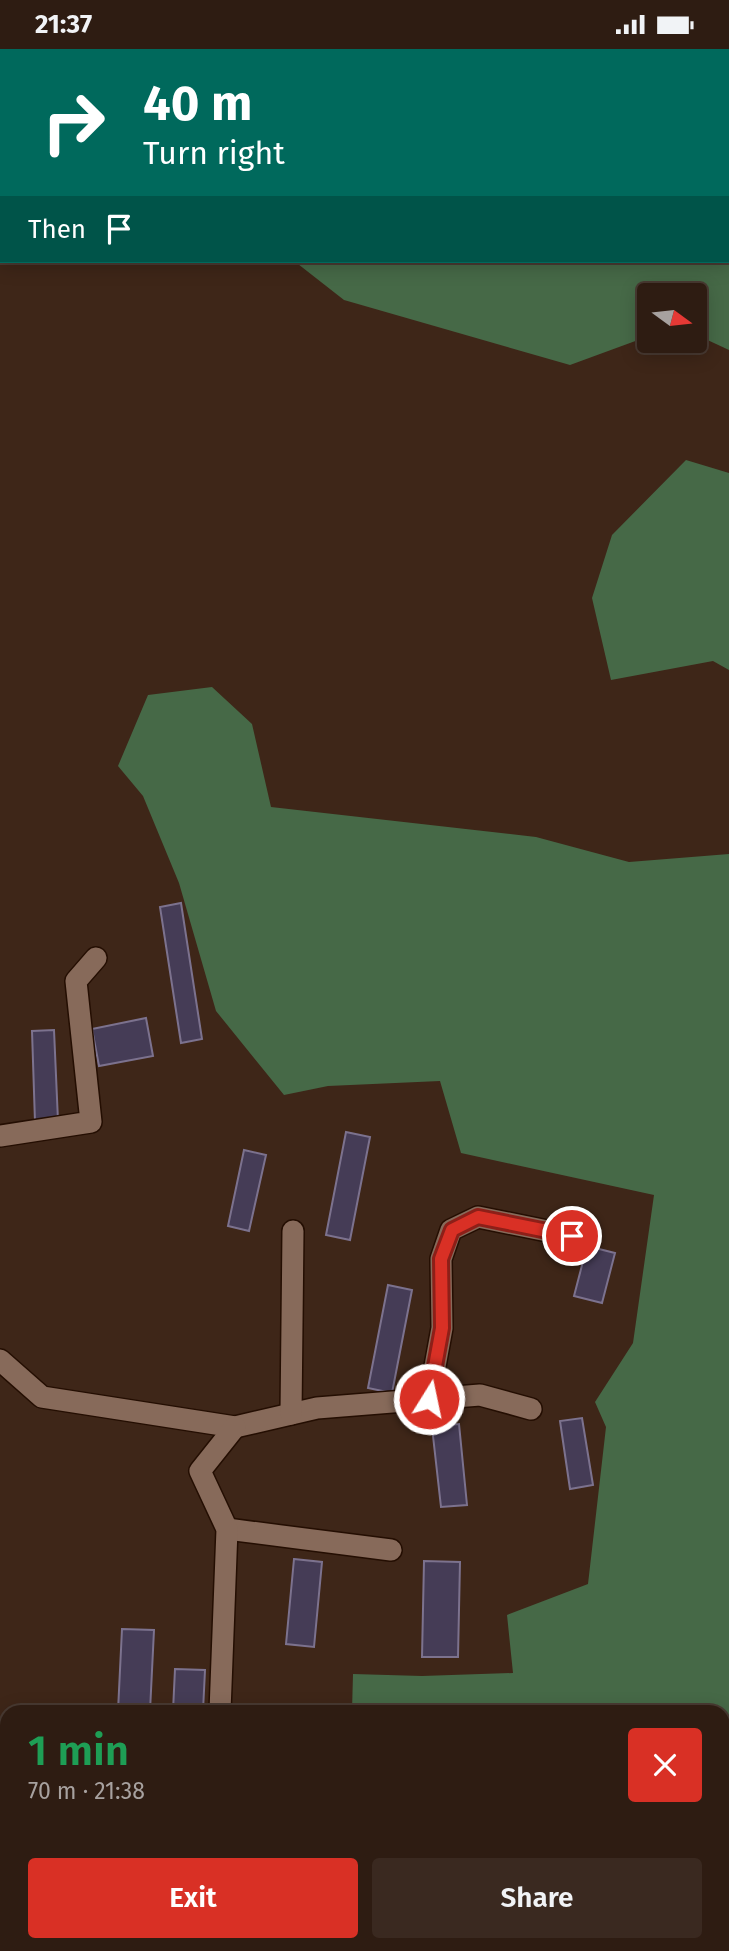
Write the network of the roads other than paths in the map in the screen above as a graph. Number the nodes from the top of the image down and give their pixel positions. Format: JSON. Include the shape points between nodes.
{"nodes":[{"id":1,"x":96,"y":958,"type":"dead end"},
{"id":2,"x":0,"y":1136,"type":"edge"},
{"id":3,"x":293,"y":1231,"type":"dead end"},
{"id":4,"x":572,"y":1236,"type":"dead end"},
{"id":5,"x":0,"y":1360,"type":"edge"},
{"id":6,"x":429,"y":1399,"type":"junction"},
{"id":7,"x":531,"y":1409,"type":"dead end"},
{"id":8,"x":291,"y":1414,"type":"junction"},
{"id":9,"x":235,"y":1427,"type":"junction"},
{"id":10,"x":227,"y":1529,"type":"junction"},
{"id":11,"x":391,"y":1550,"type":"dead end"},
{"id":12,"x":220,"y":1705,"type":"edge"}],
"edges":[{"from":1,"to":2,"type":"street","via":[[76,981],[92,1122]]},
{"from":3,"to":8,"type":"street"},
{"from":4,"to":6,"type":"street","via":[[478,1217],[452,1230],[441,1259],[442,1328]]},
{"from":5,"to":9,"type":"street","via":[[42,1397]]},
{"from":6,"to":7,"type":"street","via":[[480,1395]]},
{"from":6,"to":8,"type":"street"},
{"from":8,"to":9,"type":"street"},
{"from":9,"to":10,"type":"street","via":[[200,1471]]},
{"from":10,"to":11,"type":"street"},
{"from":10,"to":12,"type":"street"}]}
